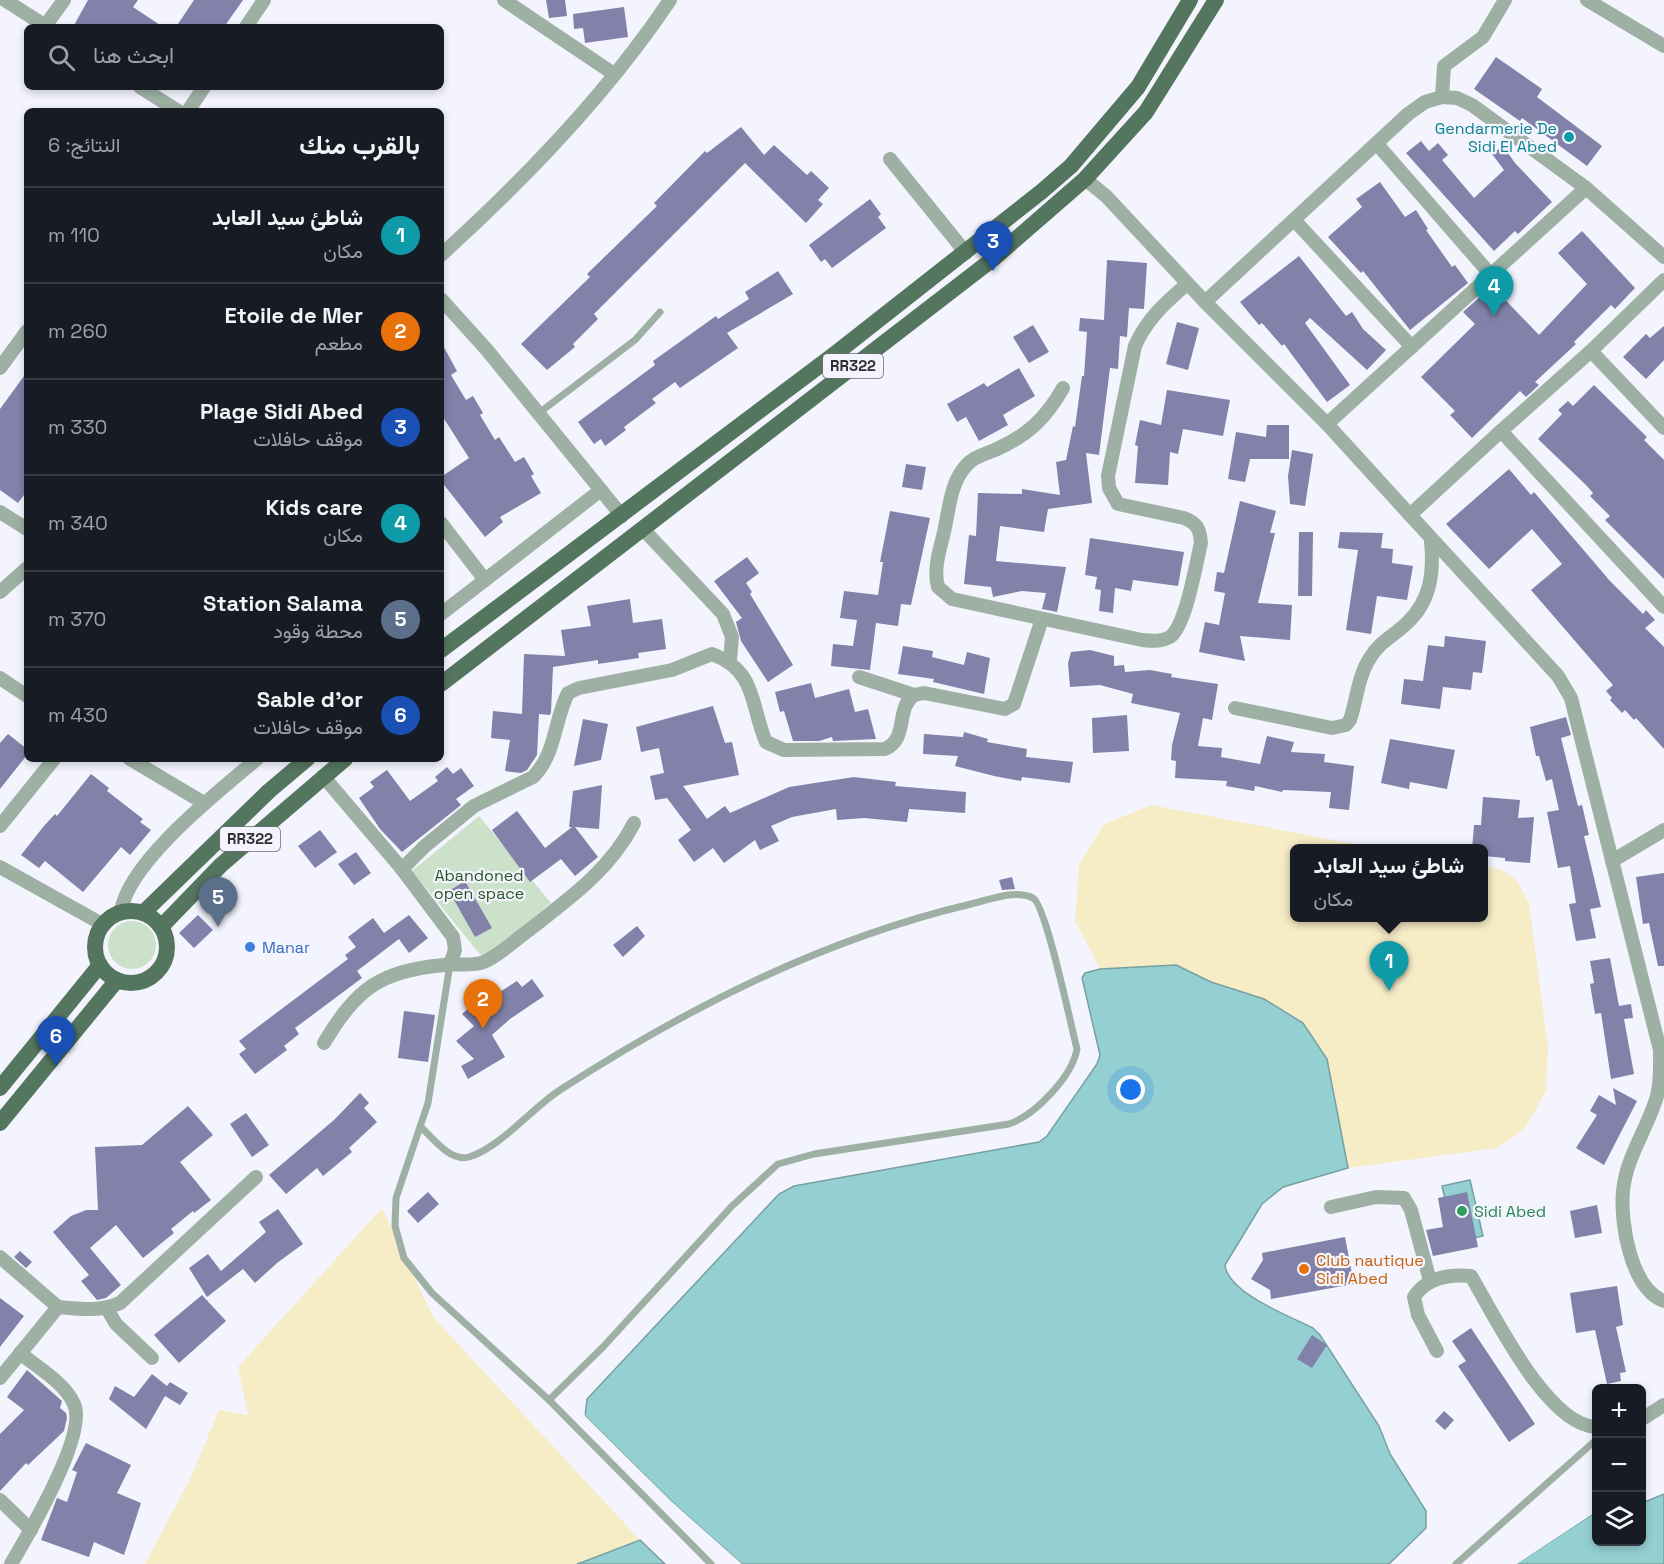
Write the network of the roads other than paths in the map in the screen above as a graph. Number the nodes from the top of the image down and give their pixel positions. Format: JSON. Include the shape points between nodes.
{"nodes":[{"id":1,"x":5,"y":0,"type":"edge"},
{"id":2,"x":64,"y":0,"type":"edge"},
{"id":3,"x":264,"y":0,"type":"edge"},
{"id":4,"x":504,"y":0,"type":"edge"},
{"id":5,"x":670,"y":0,"type":"edge"},
{"id":6,"x":1190,"y":0,"type":"edge"},
{"id":7,"x":1216,"y":0,"type":"edge"},
{"id":8,"x":1505,"y":0,"type":"edge"},
{"id":9,"x":1587,"y":0,"type":"edge"},
{"id":10,"x":41,"y":24,"type":"edge"},
{"id":11,"x":48,"y":24,"type":"edge"},
{"id":12,"x":248,"y":24,"type":"edge"},
{"id":13,"x":1664,"y":46,"type":"edge"},
{"id":14,"x":615,"y":74,"type":"junction"},
{"id":15,"x":145,"y":90,"type":"edge"},
{"id":16,"x":202,"y":90,"type":"edge"},
{"id":17,"x":1442,"y":97,"type":"junction"},
{"id":18,"x":173,"y":108,"type":"edge"},
{"id":19,"x":190,"y":108,"type":"edge"},
{"id":20,"x":1377,"y":144,"type":"junction"},
{"id":21,"x":890,"y":159,"type":"dead end"},
{"id":22,"x":1085,"y":179,"type":"junction"},
{"id":23,"x":1586,"y":188,"type":"junction"},
{"id":24,"x":1295,"y":221,"type":"junction"},
{"id":25,"x":444,"y":252,"type":"edge"},
{"id":26,"x":966,"y":253,"type":"junction"},
{"id":27,"x":1664,"y":257,"type":"edge"},
{"id":28,"x":1490,"y":274,"type":"junction"},
{"id":29,"x":1664,"y":280,"type":"edge"},
{"id":30,"x":1187,"y":284,"type":"junction"},
{"id":31,"x":444,"y":302,"type":"edge"},
{"id":32,"x":1205,"y":302,"type":"junction"},
{"id":33,"x":660,"y":312,"type":"dead end"},
{"id":34,"x":24,"y":335,"type":"edge"},
{"id":35,"x":1412,"y":346,"type":"junction"},
{"id":36,"x":1591,"y":351,"type":"junction"},
{"id":37,"x":2,"y":362,"type":"edge"},
{"id":38,"x":1063,"y":388,"type":"dead end"},
{"id":39,"x":539,"y":413,"type":"junction"},
{"id":40,"x":1327,"y":424,"type":"junction"},
{"id":41,"x":1664,"y":428,"type":"edge"},
{"id":42,"x":1501,"y":431,"type":"junction"},
{"id":43,"x":600,"y":490,"type":"junction"},
{"id":44,"x":0,"y":512,"type":"edge"},
{"id":45,"x":1410,"y":515,"type":"junction"},
{"id":46,"x":622,"y":516,"type":"junction"},
{"id":47,"x":24,"y":527,"type":"edge"},
{"id":48,"x":444,"y":527,"type":"edge"},
{"id":49,"x":642,"y":528,"type":"junction"},
{"id":50,"x":1431,"y":541,"type":"junction"},
{"id":51,"x":24,"y":571,"type":"edge"},
{"id":52,"x":485,"y":580,"type":"junction"},
{"id":53,"x":0,"y":592,"type":"edge"},
{"id":54,"x":1664,"y":607,"type":"edge"},
{"id":55,"x":444,"y":612,"type":"edge"},
{"id":56,"x":1042,"y":619,"type":"junction"},
{"id":57,"x":444,"y":648,"type":"edge"},
{"id":58,"x":730,"y":660,"type":"junction"},
{"id":59,"x":859,"y":677,"type":"dead end"},
{"id":60,"x":0,"y":678,"type":"edge"},
{"id":61,"x":444,"y":682,"type":"edge"},
{"id":62,"x":24,"y":694,"type":"edge"},
{"id":63,"x":915,"y":695,"type":"junction"},
{"id":64,"x":1234,"y":708,"type":"dead end"},
{"id":65,"x":52,"y":762,"type":"edge"},
{"id":66,"x":135,"y":762,"type":"edge"},
{"id":67,"x":253,"y":762,"type":"edge"},
{"id":68,"x":303,"y":762,"type":"edge"},
{"id":69,"x":341,"y":762,"type":"edge"},
{"id":70,"x":323,"y":776,"type":"junction"},
{"id":71,"x":204,"y":803,"type":"junction"},
{"id":72,"x":634,"y":823,"type":"dead end"},
{"id":73,"x":0,"y":826,"type":"edge"},
{"id":74,"x":1664,"y":830,"type":"edge"},
{"id":75,"x":1612,"y":861,"type":"junction"},
{"id":76,"x":0,"y":867,"type":"edge"},
{"id":77,"x":402,"y":869,"type":"junction"},
{"id":78,"x":121,"y":912,"type":"junction"},
{"id":79,"x":143,"y":913,"type":"junction"},
{"id":80,"x":102,"y":924,"type":"junction"},
{"id":81,"x":160,"y":927,"type":"junction"},
{"id":82,"x":450,"y":964,"type":"junction"},
{"id":83,"x":100,"y":965,"type":"junction"},
{"id":84,"x":117,"y":980,"type":"junction"},
{"id":85,"x":324,"y":1043,"type":"dead end"},
{"id":86,"x":0,"y":1088,"type":"edge"},
{"id":87,"x":0,"y":1123,"type":"edge"},
{"id":88,"x":421,"y":1127,"type":"junction"},
{"id":89,"x":256,"y":1177,"type":"dead end"},
{"id":90,"x":1331,"y":1207,"type":"dead end"},
{"id":91,"x":0,"y":1257,"type":"edge"},
{"id":92,"x":1430,"y":1281,"type":"junction"},
{"id":93,"x":1664,"y":1301,"type":"edge"},
{"id":94,"x":58,"y":1307,"type":"junction"},
{"id":95,"x":107,"y":1309,"type":"junction"},
{"id":96,"x":1437,"y":1351,"type":"dead end"},
{"id":97,"x":20,"y":1353,"type":"junction"},
{"id":98,"x":152,"y":1358,"type":"dead end"},
{"id":99,"x":0,"y":1378,"type":"edge"},
{"id":100,"x":549,"y":1400,"type":"junction"},
{"id":101,"x":1664,"y":1405,"type":"edge"},
{"id":102,"x":1646,"y":1416,"type":"edge"},
{"id":103,"x":1592,"y":1426,"type":"edge"},
{"id":104,"x":1592,"y":1444,"type":"edge"},
{"id":105,"x":0,"y":1500,"type":"edge"},
{"id":106,"x":31,"y":1530,"type":"junction"},
{"id":107,"x":10,"y":1564,"type":"edge"},
{"id":108,"x":711,"y":1564,"type":"edge"},
{"id":109,"x":1456,"y":1564,"type":"edge"}],
"edges":[{"from":1,"to":10,"type":"street"},
{"from":2,"to":11,"type":"street"},
{"from":3,"to":12,"type":"street"},
{"from":4,"to":14,"type":"street"},
{"from":5,"to":14,"type":"street"},
{"from":6,"to":26,"type":"main road","number":"RR322","via":[[1138,87],[1106,127],[1071,166]]},
{"from":7,"to":22,"type":"main road","number":"RR322","via":[[1146,112]]},
{"from":8,"to":17,"type":"street","via":[[1483,37],[1444,66]]},
{"from":9,"to":13,"type":"street"},
{"from":14,"to":25,"type":"street","via":[[535,165]]},
{"from":15,"to":18,"type":"street"},
{"from":16,"to":19,"type":"street"},
{"from":17,"to":20,"type":"street","via":[[1425,102],[1408,114]]},
{"from":17,"to":23,"type":"street","via":[[1472,105]]},
{"from":20,"to":24,"type":"street"},
{"from":20,"to":28,"type":"street"},
{"from":21,"to":26,"type":"street"},
{"from":22,"to":30,"type":"street","via":[[1106,196]]},
{"from":22,"to":49,"type":"main road","number":"RR322","via":[[993,259]]},
{"from":23,"to":27,"type":"street"},
{"from":23,"to":28,"type":"street"},
{"from":24,"to":32,"type":"street"},
{"from":24,"to":35,"type":"street"},
{"from":26,"to":46,"type":"main road","number":"RR322"},
{"from":28,"to":35,"type":"street"},
{"from":29,"to":36,"type":"street"},
{"from":30,"to":32,"type":"street"},
{"from":30,"to":56,"type":"street","via":[[1162,306],[1135,346],[1108,476],[1109,488],[1118,504],[1184,518],[1198,527],[1201,543],[1178,629],[1169,638],[1157,641]]},
{"from":31,"to":39,"type":"street"},
{"from":32,"to":40,"type":"street"},
{"from":33,"to":39,"type":"lane","via":[[635,340]]},
{"from":34,"to":37,"type":"street"},
{"from":35,"to":40,"type":"street"},
{"from":36,"to":41,"type":"street"},
{"from":36,"to":42,"type":"street"},
{"from":38,"to":56,"type":"street","via":[[1041,422],[1019,438],[971,460],[960,473],[936,574],[938,586],[946,596]]},
{"from":39,"to":43,"type":"street"},
{"from":40,"to":45,"type":"street"},
{"from":42,"to":45,"type":"street"},
{"from":42,"to":54,"type":"street"},
{"from":43,"to":46,"type":"street"},
{"from":43,"to":52,"type":"street"},
{"from":44,"to":47,"type":"street"},
{"from":45,"to":50,"type":"street"},
{"from":46,"to":57,"type":"main road","number":"RR322"},
{"from":48,"to":52,"type":"street"},
{"from":49,"to":58,"type":"street","via":[[723,614],[732,637]]},
{"from":49,"to":61,"type":"main road","number":"RR322"},
{"from":50,"to":64,"type":"street","via":[[1432,575],[1421,607],[1370,657],[1346,725],[1332,728]]},
{"from":50,"to":75,"type":"street","via":[[1558,676],[1571,698]]},
{"from":51,"to":53,"type":"street"},
{"from":52,"to":55,"type":"street"},
{"from":56,"to":63,"type":"street","via":[[1014,704],[1005,709],[924,693]]},
{"from":58,"to":63,"type":"street","via":[[749,685],[766,742],[784,750],[885,749],[899,738],[905,706]]},
{"from":58,"to":77,"type":"street","via":[[712,654],[672,670],[568,693],[552,746],[540,770],[474,806]]},
{"from":59,"to":63,"type":"street"},
{"from":60,"to":62,"type":"street"},
{"from":65,"to":73,"type":"street"},
{"from":66,"to":71,"type":"street"},
{"from":67,"to":71,"type":"street"},
{"from":68,"to":79,"type":"main road","number":"RR322"},
{"from":69,"to":70,"type":"main road","number":"RR322"},
{"from":70,"to":77,"type":"street"},
{"from":70,"to":81,"type":"main road","number":"RR322","via":[[221,865]]},
{"from":71,"to":78,"type":"street","via":[[143,868],[128,888]]},
{"from":72,"to":82,"type":"street","via":[[606,866],[510,945],[483,962]]},
{"from":74,"to":75,"type":"street"},
{"from":75,"to":93,"type":"street","via":[[1653,1016],[1661,1074],[1657,1096],[1630,1163],[1623,1192],[1625,1220],[1638,1279],[1654,1298]]},
{"from":76,"to":80,"type":"street"},
{"from":77,"to":82,"type":"street","via":[[453,937],[455,950]]},
{"from":78,"to":79,"type":"main road"},
{"from":78,"to":80,"type":"main road"},
{"from":79,"to":81,"type":"main road"},
{"from":80,"to":83,"type":"main road","via":[[95,945]]},
{"from":81,"to":84,"type":"main road","via":[[167,948],[159,969],[140,981]]},
{"from":82,"to":85,"type":"street","via":[[409,968],[381,980],[359,995]]},
{"from":82,"to":88,"type":"lane","via":[[440,1038]]},
{"from":83,"to":84,"type":"main road"},
{"from":83,"to":86,"type":"main road"},
{"from":84,"to":87,"type":"main road"},
{"from":88,"to":100,"type":"lane","via":[[396,1198],[395,1226],[404,1258],[432,1293]]},
{"from":88,"to":100,"type":"lane","via":[[452,1155],[467,1157],[487,1148],[558,1091],[710,1001],[788,965],[921,916],[999,897],[1021,895],[1034,898],[1040,905],[1077,1048],[1071,1066],[1036,1109],[1009,1124],[814,1154],[778,1164],[732,1206]]},
{"from":89,"to":95,"type":"street","via":[[120,1303]]},
{"from":90,"to":92,"type":"street","via":[[1376,1197],[1404,1198],[1411,1210]]},
{"from":91,"to":94,"type":"street"},
{"from":92,"to":96,"type":"street","via":[[1414,1297],[1414,1305]]},
{"from":92,"to":103,"type":"street","via":[[1444,1276],[1471,1276],[1543,1392],[1574,1419]]},
{"from":94,"to":95,"type":"street"},
{"from":94,"to":97,"type":"street"},
{"from":95,"to":98,"type":"street","via":[[116,1324]]},
{"from":97,"to":99,"type":"street"},
{"from":97,"to":106,"type":"street","via":[[64,1390],[74,1403],[77,1417],[74,1438]]},
{"from":100,"to":108,"type":"lane"},
{"from":101,"to":102,"type":"street"},
{"from":104,"to":109,"type":"lane"},
{"from":105,"to":106,"type":"street"},
{"from":106,"to":107,"type":"street"}]}
